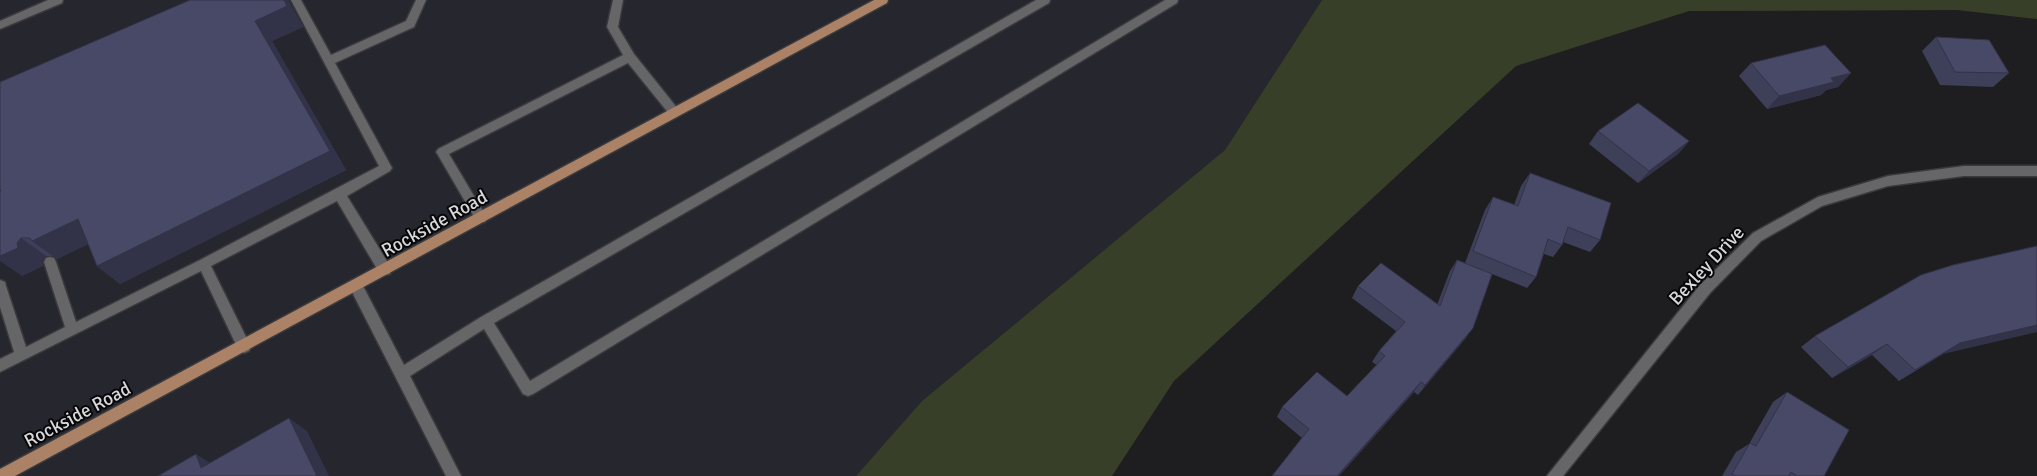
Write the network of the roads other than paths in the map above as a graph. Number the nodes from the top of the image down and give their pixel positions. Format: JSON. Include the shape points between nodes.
{"nodes":[{"id":1,"x":58,"y":0,"type":"edge"},
{"id":2,"x":421,"y":0,"type":"edge"},
{"id":3,"x":618,"y":0,"type":"edge"},
{"id":4,"x":883,"y":0,"type":"edge"},
{"id":5,"x":1045,"y":0,"type":"edge"},
{"id":6,"x":1173,"y":0,"type":"edge"},
{"id":7,"x":298,"y":1,"type":"edge"},
{"id":8,"x":0,"y":25,"type":"edge"},
{"id":9,"x":630,"y":57,"type":"junction"},
{"id":10,"x":328,"y":61,"type":"junction"},
{"id":11,"x":674,"y":112,"type":"junction"},
{"id":12,"x":2037,"y":171,"type":"edge"},
{"id":13,"x":339,"y":194,"type":"junction"},
{"id":14,"x":481,"y":218,"type":"junction"},
{"id":15,"x":50,"y":262,"type":"dead end"},
{"id":16,"x":204,"y":264,"type":"junction"},
{"id":17,"x":385,"y":270,"type":"junction"},
{"id":18,"x":0,"y":286,"type":"edge"},
{"id":19,"x":356,"y":286,"type":"junction"},
{"id":20,"x":486,"y":321,"type":"junction"},
{"id":21,"x":72,"y":330,"type":"junction"},
{"id":22,"x":244,"y":347,"type":"junction"},
{"id":23,"x":22,"y":356,"type":"junction"},
{"id":24,"x":0,"y":366,"type":"edge"},
{"id":25,"x":402,"y":374,"type":"junction"},
{"id":26,"x":1,"y":476,"type":"edge"},
{"id":27,"x":454,"y":476,"type":"edge"},
{"id":28,"x":1554,"y":476,"type":"edge"}],
"edges":[{"from":1,"to":8,"type":"street"},
{"from":2,"to":10,"type":"street","via":[[410,24]]},
{"from":3,"to":9,"type":"street","via":[[612,27]]},
{"from":4,"to":11,"type":"main road","name":"Rockside Road"},
{"from":5,"to":20,"type":"street"},
{"from":6,"to":20,"type":"street","via":[[528,390]]},
{"from":7,"to":10,"type":"street"},
{"from":9,"to":11,"type":"street"},
{"from":9,"to":14,"type":"street","via":[[442,152]]},
{"from":10,"to":13,"type":"street","via":[[386,168]]},
{"from":11,"to":14,"type":"main road","name":"Rockside Road"},
{"from":12,"to":28,"type":"street","name":"Bexley Drive","via":[[1964,171],[1888,181],[1818,202],[1757,237],[1704,289]]},
{"from":13,"to":16,"type":"street"},
{"from":13,"to":17,"type":"street"},
{"from":14,"to":17,"type":"main road","name":"Rockside Road"},
{"from":15,"to":21,"type":"street"},
{"from":16,"to":21,"type":"street"},
{"from":16,"to":22,"type":"street"},
{"from":17,"to":19,"type":"main road","name":"Rockside Road"},
{"from":18,"to":23,"type":"street"},
{"from":19,"to":22,"type":"main road","name":"Rockside Road"},
{"from":19,"to":25,"type":"street"},
{"from":20,"to":25,"type":"street"},
{"from":21,"to":23,"type":"street"},
{"from":22,"to":26,"type":"main road","name":"Rockside Road"},
{"from":23,"to":24,"type":"street"},
{"from":25,"to":27,"type":"street"}]}
